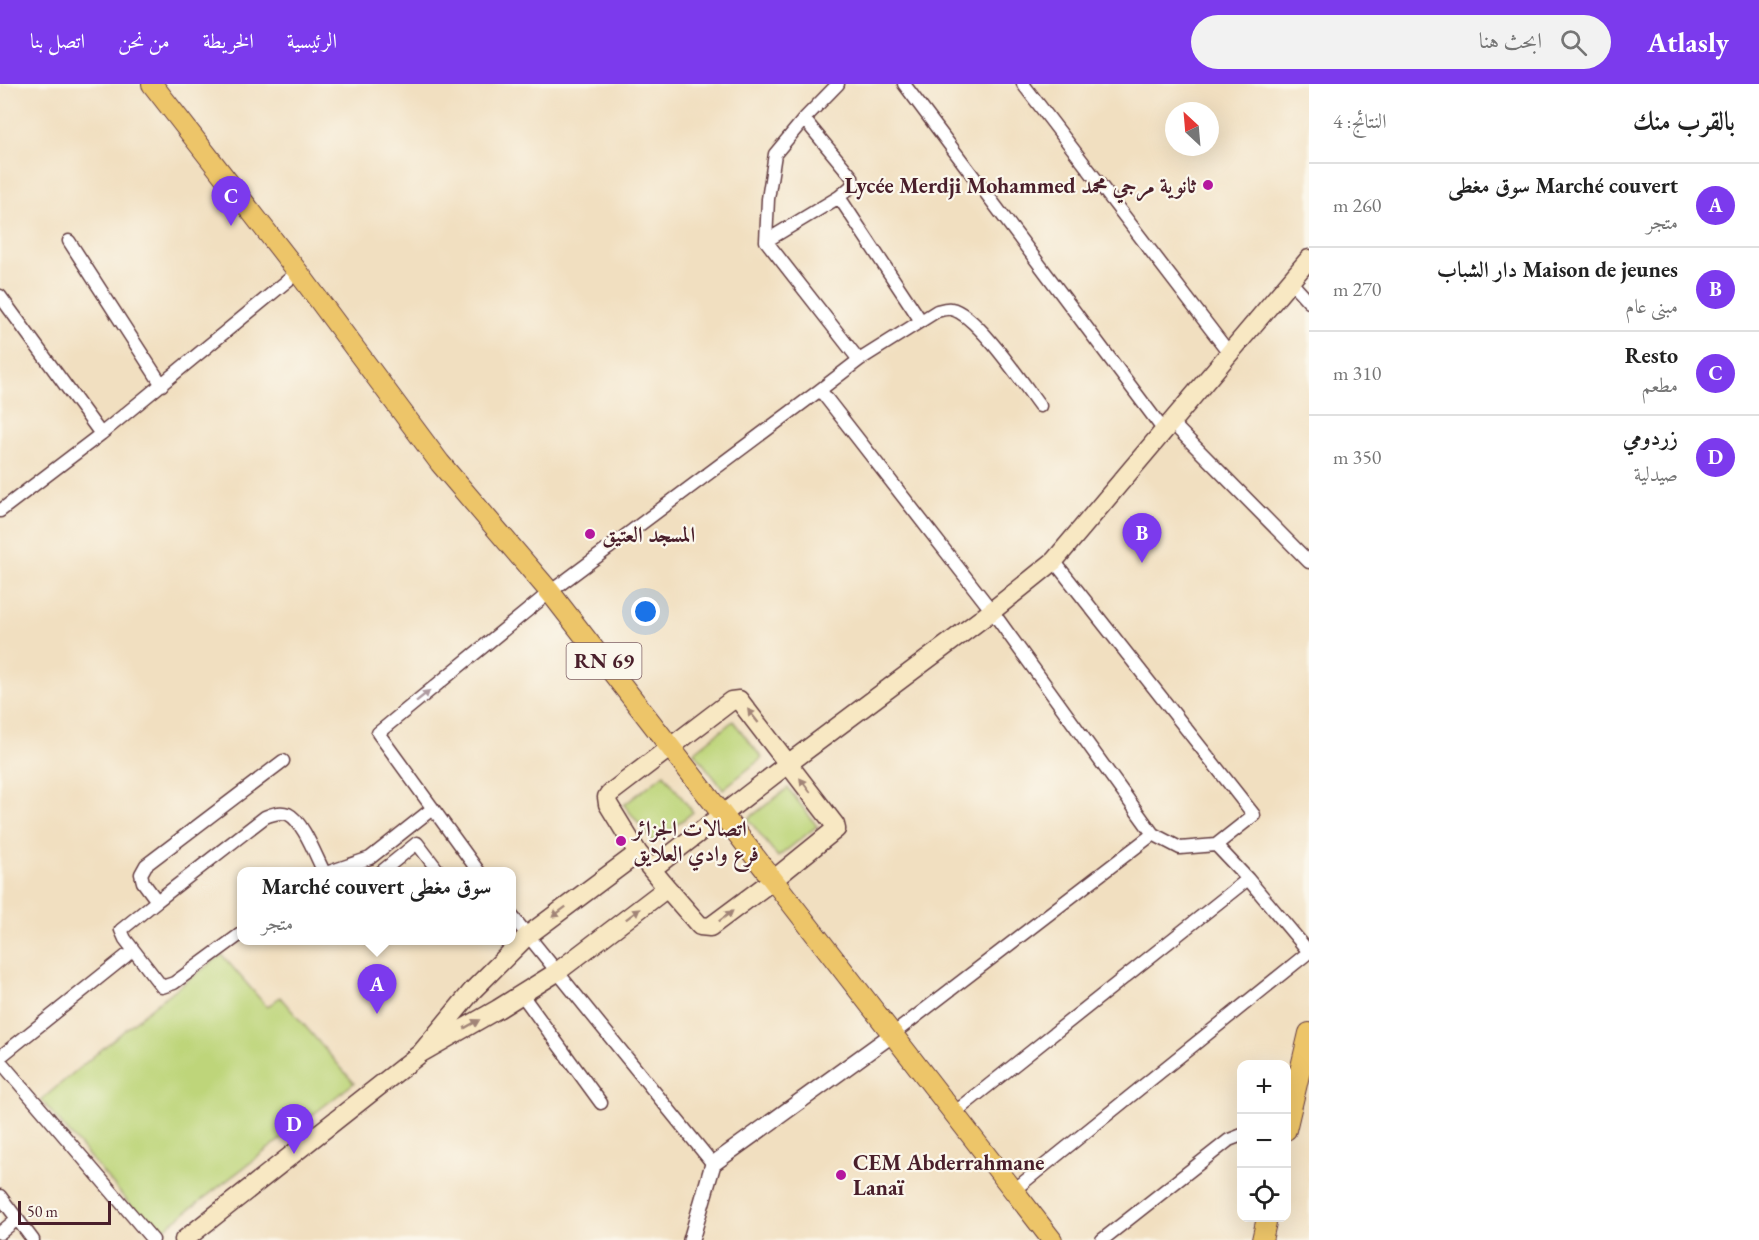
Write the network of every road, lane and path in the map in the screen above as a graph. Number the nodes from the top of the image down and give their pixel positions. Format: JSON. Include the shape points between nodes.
{"nodes":[{"id":1,"x":152,"y":84,"type":"edge"},
{"id":2,"x":838,"y":84,"type":"edge"},
{"id":3,"x":904,"y":84,"type":"edge"},
{"id":4,"x":1023,"y":84,"type":"edge"},
{"id":5,"x":804,"y":119,"type":"junction"},
{"id":6,"x":839,"y":197,"type":"junction"},
{"id":7,"x":69,"y":241,"type":"dead end"},
{"id":8,"x":766,"y":241,"type":"junction"},
{"id":9,"x":1309,"y":259,"type":"edge"},
{"id":10,"x":298,"y":272,"type":"junction"},
{"id":11,"x":1290,"y":281,"type":"junction"},
{"id":12,"x":0,"y":296,"type":"edge"},
{"id":13,"x":1309,"y":302,"type":"edge"},
{"id":14,"x":921,"y":321,"type":"junction"},
{"id":15,"x":1230,"y":354,"type":"junction"},
{"id":16,"x":859,"y":360,"type":"junction"},
{"id":17,"x":162,"y":385,"type":"junction"},
{"id":18,"x":820,"y":390,"type":"junction"},
{"id":19,"x":1040,"y":406,"type":"dead end"},
{"id":20,"x":1169,"y":428,"type":"junction"},
{"id":21,"x":101,"y":434,"type":"junction"},
{"id":22,"x":0,"y":511,"type":"edge"},
{"id":23,"x":1054,"y":561,"type":"junction"},
{"id":24,"x":1309,"y":562,"type":"edge"},
{"id":25,"x":550,"y":592,"type":"junction"},
{"id":26,"x":992,"y":611,"type":"junction"},
{"id":27,"x":671,"y":747,"type":"junction"},
{"id":28,"x":283,"y":761,"type":"dead end"},
{"id":29,"x":789,"y":763,"type":"junction"},
{"id":30,"x":432,"y":808,"type":"junction"},
{"id":31,"x":723,"y":814,"type":"junction"},
{"id":32,"x":1153,"y":834,"type":"junction"},
{"id":33,"x":1216,"y":845,"type":"junction"},
{"id":34,"x":638,"y":853,"type":"junction"},
{"id":35,"x":321,"y":867,"type":"edge"},
{"id":36,"x":350,"y":867,"type":"edge"},
{"id":37,"x":387,"y":867,"type":"edge"},
{"id":38,"x":435,"y":867,"type":"edge"},
{"id":39,"x":475,"y":867,"type":"edge"},
{"id":40,"x":652,"y":869,"type":"junction"},
{"id":41,"x":1248,"y":879,"type":"junction"},
{"id":42,"x":773,"y":880,"type":"junction"},
{"id":43,"x":667,"y":888,"type":"junction"},
{"id":44,"x":157,"y":901,"type":"junction"},
{"id":45,"x":516,"y":921,"type":"edge"},
{"id":46,"x":527,"y":936,"type":"junction"},
{"id":47,"x":237,"y":937,"type":"edge"},
{"id":48,"x":1309,"y":952,"type":"edge"},
{"id":49,"x":126,"y":956,"type":"dead end"},
{"id":50,"x":557,"y":972,"type":"junction"},
{"id":51,"x":522,"y":995,"type":"junction"},
{"id":52,"x":1309,"y":1033,"type":"edge"},
{"id":53,"x":893,"y":1034,"type":"junction"},
{"id":54,"x":421,"y":1053,"type":"junction"},
{"id":55,"x":0,"y":1059,"type":"edge"},
{"id":56,"x":601,"y":1103,"type":"dead end"},
{"id":57,"x":954,"y":1113,"type":"junction"},
{"id":58,"x":1291,"y":1114,"type":"edge"},
{"id":59,"x":1237,"y":1138,"type":"edge"},
{"id":60,"x":713,"y":1164,"type":"junction"},
{"id":61,"x":1014,"y":1190,"type":"junction"},
{"id":62,"x":0,"y":1196,"type":"edge"},
{"id":63,"x":17,"y":1219,"type":"junction"},
{"id":64,"x":0,"y":1233,"type":"edge"},
{"id":65,"x":33,"y":1240,"type":"edge"},
{"id":66,"x":153,"y":1240,"type":"edge"},
{"id":67,"x":184,"y":1240,"type":"edge"},
{"id":68,"x":691,"y":1240,"type":"edge"},
{"id":69,"x":1052,"y":1240,"type":"edge"},
{"id":70,"x":1102,"y":1240,"type":"edge"}],
"edges":[{"from":1,"to":10,"type":"main road","number":"RN 69"},
{"from":2,"to":5,"type":"street"},
{"from":3,"to":20,"type":"street"},
{"from":4,"to":15,"type":"street"},
{"from":5,"to":6,"type":"street","via":[[854,181]]},
{"from":5,"to":8,"type":"street","via":[[775,154]]},
{"from":6,"to":8,"type":"street"},
{"from":6,"to":14,"type":"street"},
{"from":7,"to":17,"type":"street"},
{"from":8,"to":16,"type":"street"},
{"from":9,"to":11,"type":"main road"},
{"from":10,"to":17,"type":"street"},
{"from":10,"to":25,"type":"main road","number":"RN 69","via":[[440,464]]},
{"from":11,"to":13,"type":"street"},
{"from":11,"to":15,"type":"main road"},
{"from":12,"to":21,"type":"street"},
{"from":14,"to":16,"type":"street"},
{"from":14,"to":19,"type":"street","via":[[937,311],[951,309],[962,314],[978,326]]},
{"from":15,"to":20,"type":"main road"},
{"from":16,"to":18,"type":"street"},
{"from":17,"to":21,"type":"street"},
{"from":18,"to":25,"type":"street"},
{"from":18,"to":26,"type":"street"},
{"from":20,"to":23,"type":"main road"},
{"from":20,"to":24,"type":"street"},
{"from":21,"to":22,"type":"street"},
{"from":23,"to":26,"type":"main road"},
{"from":23,"to":33,"type":"street","via":[[1254,815]]},
{"from":25,"to":27,"type":"main road","number":"RN 69"},
{"from":30,"to":25,"type":"street","one_way":true,"via":[[378,733]]},
{"from":26,"to":29,"type":"main road"},
{"from":26,"to":32,"type":"street"},
{"from":29,"to":27,"type":"main road","one_way":true,"via":[[742,702],[735,699]]},
{"from":27,"to":31,"type":"main road","number":"RN 69"},
{"from":27,"to":34,"type":"main road","via":[[607,797]]},
{"from":28,"to":44,"type":"street","via":[[146,865],[141,874],[143,882]]},
{"from":29,"to":31,"type":"main road"},
{"from":42,"to":29,"type":"main road","one_way":true,"via":[[836,828]]},
{"from":30,"to":36,"type":"street","via":[[370,858]]},
{"from":30,"to":39,"type":"street"},
{"from":31,"to":40,"type":"main road"},
{"from":31,"to":42,"type":"main road","number":"RN 69"},
{"from":32,"to":33,"type":"street","via":[[1180,848]]},
{"from":32,"to":53,"type":"street"},
{"from":33,"to":41,"type":"street"},
{"from":34,"to":40,"type":"main road"},
{"from":34,"to":46,"type":"main road","one_way":true},
{"from":35,"to":44,"type":"street","via":[[298,822],[277,812],[265,817]]},
{"from":37,"to":38,"type":"street","via":[[417,843]]},
{"from":40,"to":43,"type":"main road"},
{"from":41,"to":48,"type":"street"},
{"from":41,"to":57,"type":"street"},
{"from":43,"to":42,"type":"main road","one_way":true,"via":[[700,926],[707,928]]},
{"from":42,"to":53,"type":"main road","number":"RN 69"},
{"from":50,"to":43,"type":"main road","one_way":true},
{"from":44,"to":47,"type":"street","via":[[122,930],[124,939],[162,987],[174,983]]},
{"from":45,"to":46,"type":"street"},
{"from":46,"to":50,"type":"street"},
{"from":46,"to":54,"type":"main road","via":[[473,990]]},
{"from":48,"to":61,"type":"street"},
{"from":49,"to":55,"type":"street"},
{"from":50,"to":51,"type":"main road"},
{"from":50,"to":60,"type":"street"},
{"from":54,"to":51,"type":"main road","one_way":true},
{"from":51,"to":56,"type":"street"},
{"from":52,"to":58,"type":"main road"},
{"from":53,"to":57,"type":"main road","number":"RN 69"},
{"from":53,"to":60,"type":"street"},
{"from":54,"to":67,"type":"main road"},
{"from":55,"to":66,"type":"street"},
{"from":57,"to":61,"type":"main road","number":"RN 69"},
{"from":59,"to":70,"type":"street"},
{"from":60,"to":68,"type":"street"},
{"from":61,"to":69,"type":"main road","number":"RN 69"},
{"from":62,"to":63,"type":"street"},
{"from":63,"to":64,"type":"street"},
{"from":63,"to":65,"type":"street"}]}
